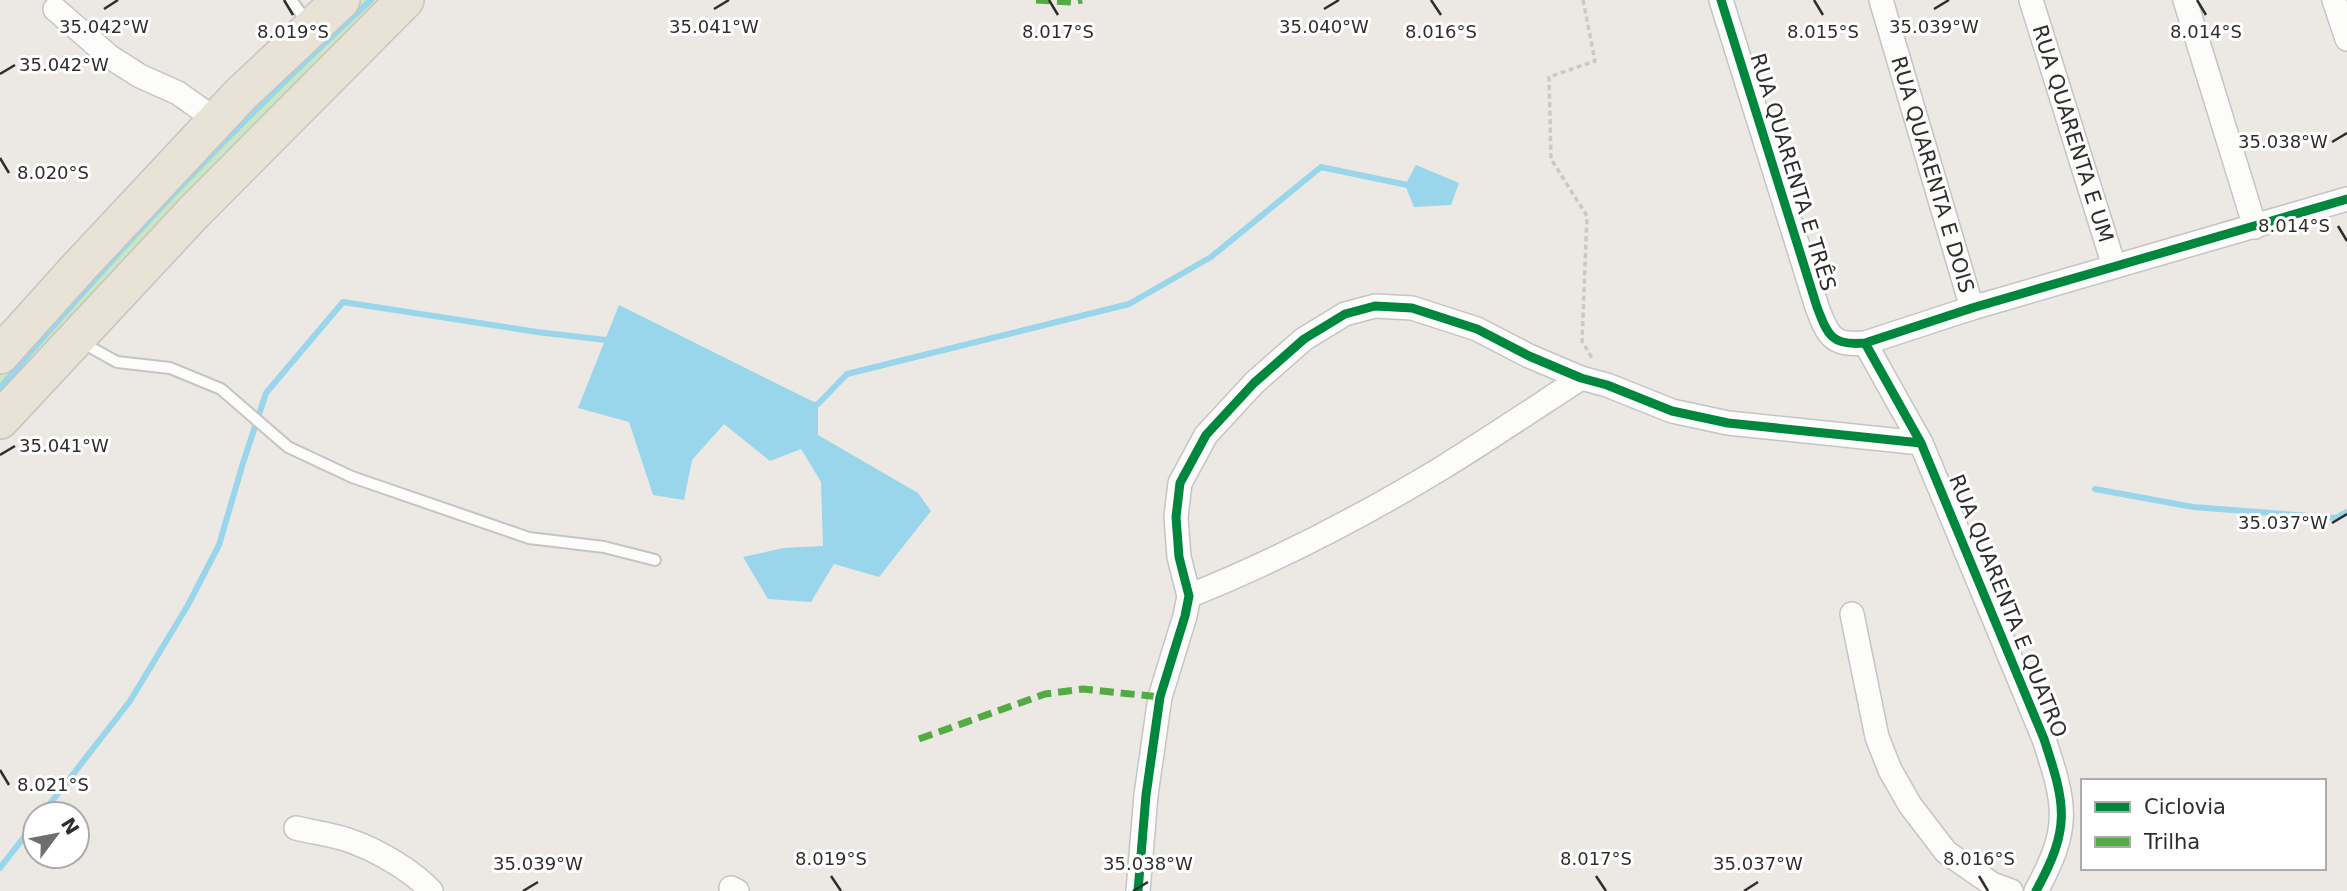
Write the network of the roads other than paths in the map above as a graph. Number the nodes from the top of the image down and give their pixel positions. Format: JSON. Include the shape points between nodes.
{"nodes":[{"id":1,"x":341,"y":0,"type":"edge"},
{"id":2,"x":405,"y":0,"type":"edge"},
{"id":3,"x":1720,"y":0,"type":"edge"},
{"id":4,"x":1881,"y":0,"type":"edge"},
{"id":5,"x":2031,"y":0,"type":"edge"},
{"id":6,"x":2185,"y":0,"type":"edge"},
{"id":7,"x":2334,"y":0,"type":"edge"},
{"id":8,"x":55,"y":9,"type":"dead end"},
{"id":9,"x":301,"y":14,"type":"edge"},
{"id":10,"x":2347,"y":40,"type":"edge"},
{"id":11,"x":216,"y":120,"type":"junction"},
{"id":12,"x":2347,"y":199,"type":"edge"},
{"id":13,"x":2255,"y":227,"type":"junction"},
{"id":14,"x":80,"y":266,"type":"junction"},
{"id":15,"x":2114,"y":266,"type":"junction"},
{"id":16,"x":1972,"y":308,"type":"junction"},
{"id":17,"x":0,"y":330,"type":"edge"},
{"id":18,"x":75,"y":339,"type":"junction"},
{"id":19,"x":1856,"y":344,"type":"junction"},
{"id":20,"x":0,"y":355,"type":"edge"},
{"id":21,"x":1581,"y":378,"type":"junction"},
{"id":22,"x":0,"y":420,"type":"edge"},
{"id":23,"x":1922,"y":443,"type":"junction"},
{"id":24,"x":655,"y":560,"type":"dead end"},
{"id":25,"x":1189,"y":596,"type":"junction"},
{"id":26,"x":1852,"y":614,"type":"dead end"},
{"id":27,"x":296,"y":828,"type":"dead end"},
{"id":28,"x":431,"y":891,"type":"edge"},
{"id":29,"x":1138,"y":891,"type":"edge"},
{"id":30,"x":2011,"y":891,"type":"edge"},
{"id":31,"x":2036,"y":891,"type":"edge"}],
"edges":[{"from":1,"to":9,"type":"highway"},
{"from":2,"to":18,"type":"highway"},
{"from":3,"to":19,"type":"street","name":"RUA QUARENTA E TRÊS","via":[[1826,330],[1834,340]]},
{"from":4,"to":16,"type":"street","name":"RUA QUARENTA E DOIS"},
{"from":5,"to":15,"type":"street","name":"RUA QUARENTA E UM"},
{"from":6,"to":13,"type":"street"},
{"from":7,"to":10,"type":"street"},
{"from":8,"to":11,"type":"street","via":[[110,57],[178,93]]},
{"from":9,"to":11,"type":"highway"},
{"from":11,"to":14,"type":"highway"},
{"from":12,"to":13,"type":"street"},
{"from":13,"to":15,"type":"street"},
{"from":14,"to":17,"type":"highway","via":[[20,309]]},
{"from":14,"to":20,"type":"highway"},
{"from":15,"to":16,"type":"street"},
{"from":16,"to":19,"type":"street"},
{"from":18,"to":22,"type":"highway"},
{"from":18,"to":24,"type":"lane","via":[[117,362],[170,368],[221,389],[288,447],[352,477],[529,537],[604,547]]},
{"from":19,"to":23,"type":"street","name":"RUA QUARENTA E QUATRO"},
{"from":21,"to":23,"type":"street","via":[[1672,411],[1728,423]]},
{"from":21,"to":25,"type":"street","via":[[1370,508],[1245,573]]},
{"from":21,"to":25,"type":"street","via":[[1476,329],[1412,308],[1376,306],[1345,314],[1294,347],[1206,435],[1180,484],[1179,556]]},
{"from":23,"to":31,"type":"street","name":"RUA QUARENTA E QUATRO","via":[[2057,779],[2063,806],[2060,837]]},
{"from":25,"to":29,"type":"street","via":[[1160,697]]},
{"from":26,"to":30,"type":"street","via":[[1877,737],[1910,805],[1946,852],[1992,884]]},
{"from":27,"to":28,"type":"street","via":[[355,842]]}]}
